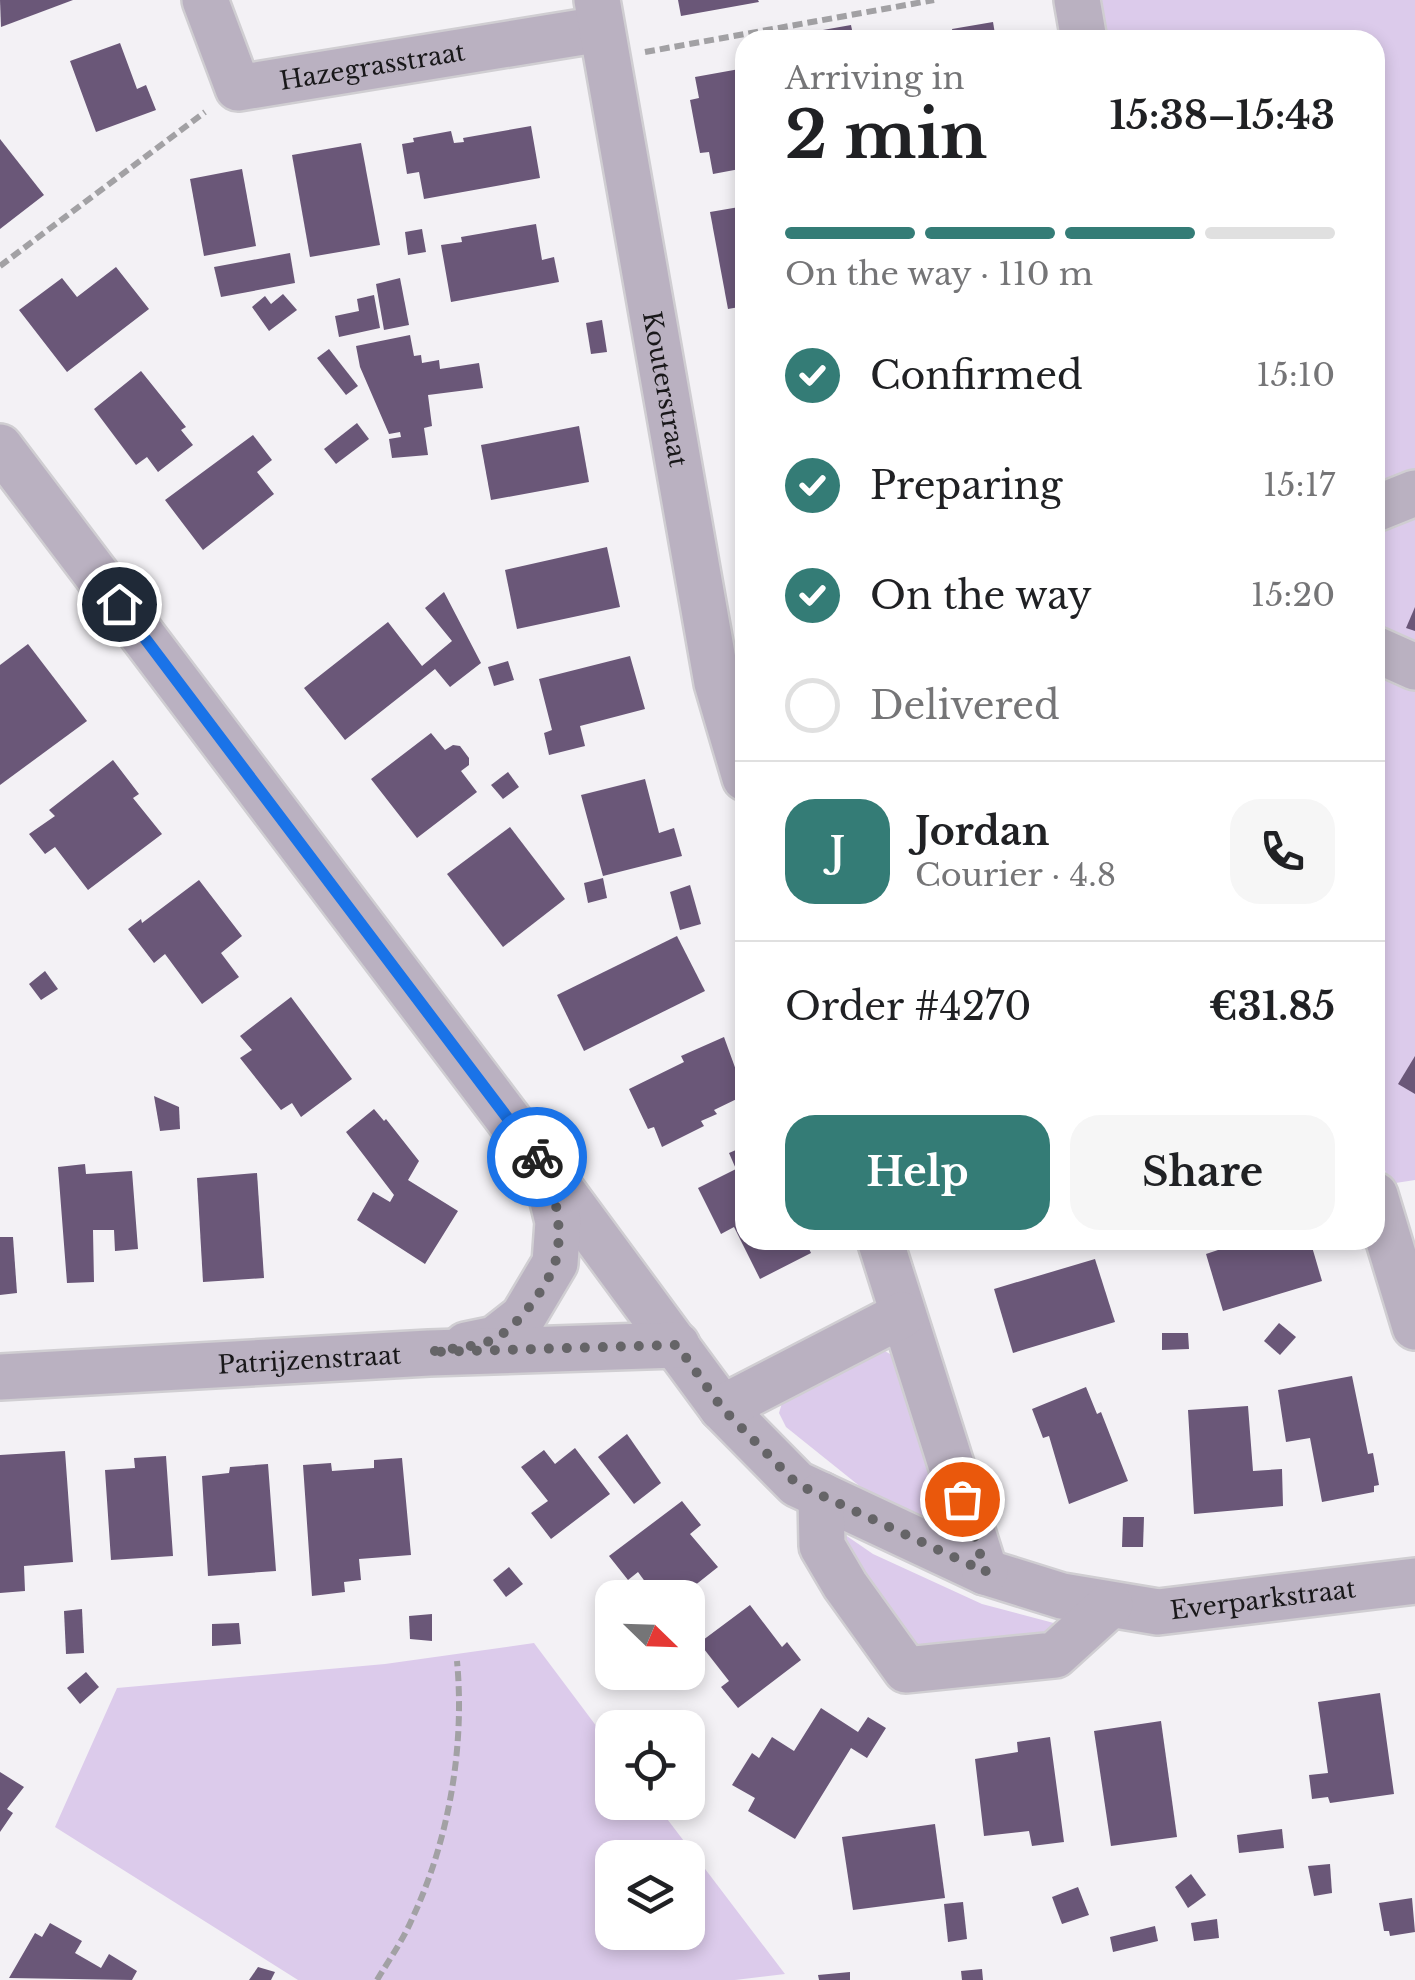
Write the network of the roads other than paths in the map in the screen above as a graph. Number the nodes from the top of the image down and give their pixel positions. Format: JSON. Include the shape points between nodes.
{"nodes":[{"id":1,"x":205,"y":0,"type":"edge"},
{"id":2,"x":1077,"y":0,"type":"edge"},
{"id":3,"x":602,"y":29,"type":"edge"},
{"id":4,"x":1082,"y":30,"type":"edge"},
{"id":5,"x":0,"y":448,"type":"edge"},
{"id":6,"x":1415,"y":493,"type":"edge"},
{"id":7,"x":1385,"y":506,"type":"edge"},
{"id":8,"x":1385,"y":653,"type":"edge"},
{"id":9,"x":1415,"y":666,"type":"edge"},
{"id":10,"x":735,"y":744,"type":"edge"},
{"id":11,"x":546,"y":1169,"type":"junction"},
{"id":12,"x":1385,"y":1228,"type":"edge"},
{"id":13,"x":883,"y":1250,"type":"edge"},
{"id":14,"x":902,"y":1314,"type":"junction"},
{"id":15,"x":1415,"y":1328,"type":"edge"},
{"id":16,"x":677,"y":1345,"type":"junction"},
{"id":17,"x":429,"y":1352,"type":"junction"},
{"id":18,"x":0,"y":1377,"type":"edge"},
{"id":19,"x":722,"y":1408,"type":"junction"},
{"id":20,"x":821,"y":1496,"type":"junction"},
{"id":21,"x":986,"y":1572,"type":"junction"},
{"id":22,"x":1415,"y":1581,"type":"edge"},
{"id":23,"x":1110,"y":1604,"type":"junction"}],
"edges":[{"from":1,"to":3,"type":"street","name":"Hazegrasstraat","via":[[238,88]]},
{"from":2,"to":4,"type":"street"},
{"from":3,"to":10,"type":"street","name":"Kouterstraat","via":[[717,682]]},
{"from":5,"to":11,"type":"street","name":"Everparkstraat"},
{"from":6,"to":7,"type":"street"},
{"from":8,"to":9,"type":"street"},
{"from":11,"to":16,"type":"street","name":"Everparkstraat"},
{"from":11,"to":17,"type":"street","name":"Everparkstraat","via":[[558,1222],[554,1264],[523,1317],[495,1339]]},
{"from":12,"to":15,"type":"street"},
{"from":13,"to":14,"type":"street"},
{"from":14,"to":19,"type":"street"},
{"from":14,"to":21,"type":"street"},
{"from":16,"to":17,"type":"street","name":"Patrijzenstraat"},
{"from":16,"to":19,"type":"street","name":"Everparkstraat"},
{"from":17,"to":18,"type":"street","name":"Patrijzenstraat"},
{"from":19,"to":20,"type":"street","name":"Everparkstraat","via":[[797,1484]]},
{"from":20,"to":21,"type":"street","name":"Everparkstraat"},
{"from":20,"to":23,"type":"street","via":[[822,1546],[906,1670],[1055,1654]]},
{"from":21,"to":23,"type":"street","name":"Everparkstraat"},
{"from":22,"to":23,"type":"street","name":"Everparkstraat","via":[[1158,1612]]}]}
